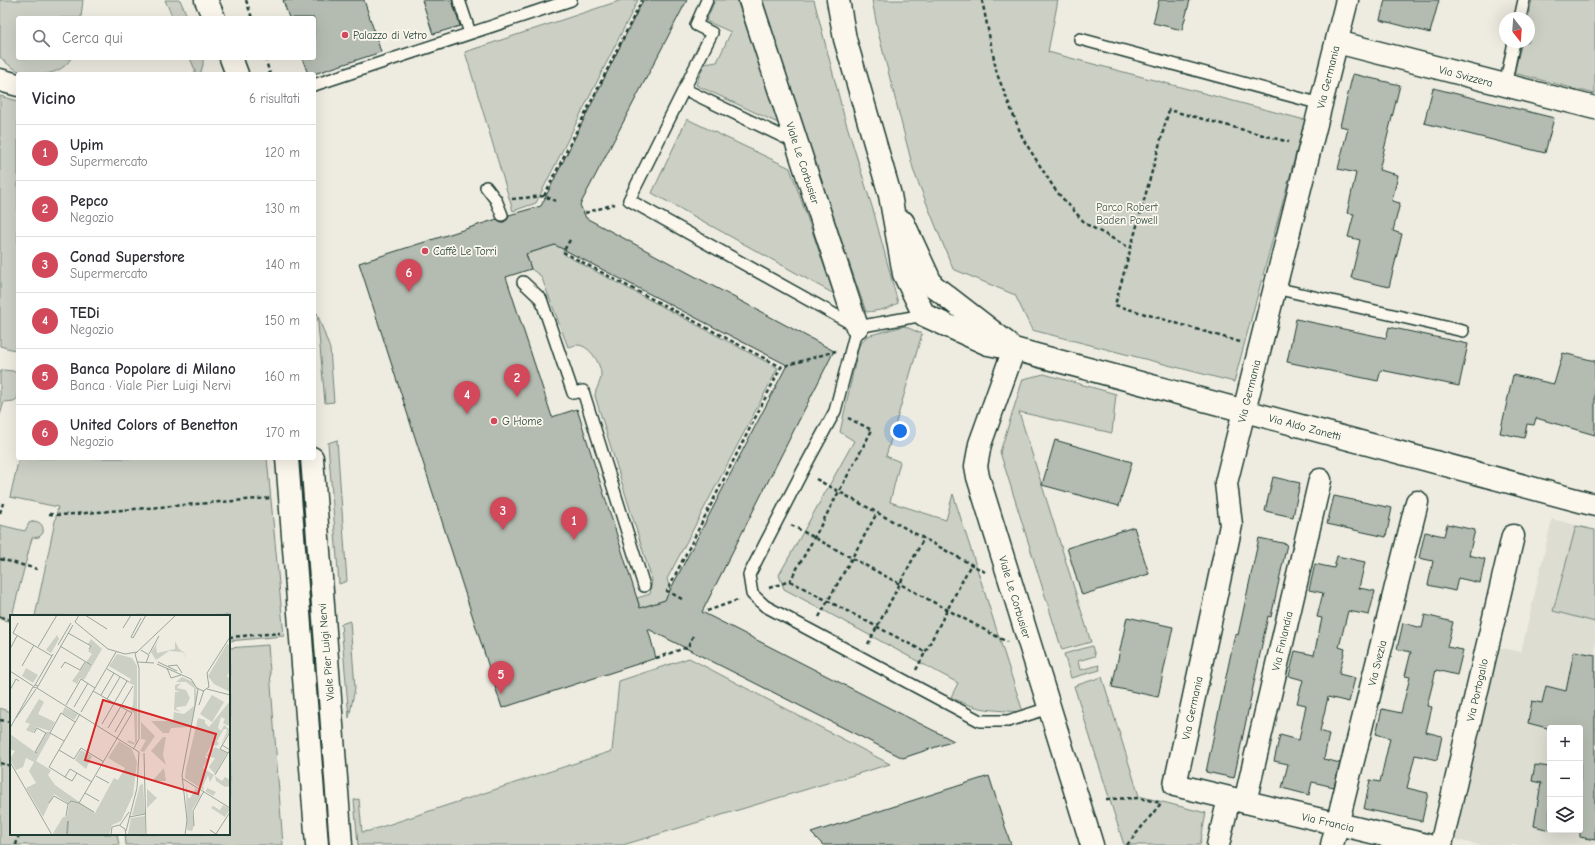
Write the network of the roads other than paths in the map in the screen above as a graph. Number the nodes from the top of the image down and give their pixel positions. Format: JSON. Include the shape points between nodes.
{"nodes":[{"id":1,"x":206,"y":0,"type":"edge"},
{"id":2,"x":459,"y":0,"type":"edge"},
{"id":3,"x":571,"y":0,"type":"edge"},
{"id":4,"x":707,"y":0,"type":"edge"},
{"id":5,"x":750,"y":0,"type":"edge"},
{"id":6,"x":838,"y":0,"type":"edge"},
{"id":7,"x":1347,"y":0,"type":"edge"},
{"id":8,"x":1524,"y":0,"type":"edge"},
{"id":9,"x":1521,"y":12,"type":"edge"},
{"id":10,"x":213,"y":16,"type":"edge"},
{"id":11,"x":470,"y":33,"type":"junction"},
{"id":12,"x":1080,"y":39,"type":"dead end"},
{"id":13,"x":1337,"y":42,"type":"junction"},
{"id":14,"x":1513,"y":48,"type":"edge"},
{"id":15,"x":232,"y":60,"type":"edge"},
{"id":16,"x":236,"y":72,"type":"edge"},
{"id":17,"x":0,"y":80,"type":"edge"},
{"id":18,"x":16,"y":84,"type":"edge"},
{"id":19,"x":316,"y":84,"type":"edge"},
{"id":20,"x":1505,"y":86,"type":"junction"},
{"id":21,"x":684,"y":89,"type":"junction"},
{"id":22,"x":1321,"y":104,"type":"junction"},
{"id":23,"x":1595,"y":108,"type":"edge"},
{"id":24,"x":796,"y":143,"type":"junction"},
{"id":25,"x":486,"y":187,"type":"dead end"},
{"id":26,"x":890,"y":195,"type":"junction"},
{"id":27,"x":502,"y":215,"type":"dead end"},
{"id":28,"x":523,"y":282,"type":"dead end"},
{"id":29,"x":1275,"y":288,"type":"junction"},
{"id":30,"x":924,"y":315,"type":"junction"},
{"id":31,"x":1463,"y":331,"type":"dead end"},
{"id":32,"x":854,"y":336,"type":"junction"},
{"id":33,"x":1014,"y":349,"type":"junction"},
{"id":34,"x":1244,"y":411,"type":"junction"},
{"id":35,"x":288,"y":460,"type":"edge"},
{"id":36,"x":312,"y":460,"type":"edge"},
{"id":37,"x":1320,"y":480,"type":"dead end"},
{"id":38,"x":1417,"y":502,"type":"dead end"},
{"id":39,"x":1595,"y":505,"type":"edge"},
{"id":40,"x":1513,"y":536,"type":"dead end"},
{"id":41,"x":644,"y":586,"type":"dead end"},
{"id":42,"x":1050,"y":708,"type":"junction"},
{"id":43,"x":1175,"y":785,"type":"joint"},
{"id":44,"x":1237,"y":800,"type":"junction"},
{"id":45,"x":1337,"y":824,"type":"junction"},
{"id":46,"x":317,"y":845,"type":"edge"},
{"id":47,"x":341,"y":845,"type":"edge"},
{"id":48,"x":1092,"y":845,"type":"edge"},
{"id":49,"x":1218,"y":845,"type":"edge"},
{"id":50,"x":1332,"y":845,"type":"edge"},
{"id":51,"x":1426,"y":845,"type":"edge"},
{"id":52,"x":1441,"y":845,"type":"edge"}],
"edges":[{"from":1,"to":10,"type":"street"},
{"from":2,"to":11,"type":"lane"},
{"from":3,"to":11,"type":"lane"},
{"from":4,"to":21,"type":"lane","via":[[696,25],[712,33]]},
{"from":5,"to":24,"type":"street","name":"Viale Le Corbusier"},
{"from":6,"to":26,"type":"street","via":[[845,39]]},
{"from":7,"to":13,"type":"street","name":"Via Germania"},
{"from":8,"to":9,"type":"lane"},
{"from":11,"to":19,"type":"lane"},
{"from":12,"to":22,"type":"lane"},
{"from":13,"to":20,"type":"street","name":"Via Svizzera"},
{"from":13,"to":22,"type":"street","name":"Via Germania"},
{"from":14,"to":20,"type":"lane"},
{"from":15,"to":16,"type":"street"},
{"from":17,"to":18,"type":"street"},
{"from":20,"to":23,"type":"street","name":"Via Svizzera"},
{"from":21,"to":24,"type":"lane"},
{"from":21,"to":32,"type":"lane","via":[[629,200]]},
{"from":22,"to":29,"type":"street","name":"Via Germania"},
{"from":24,"to":32,"type":"street","name":"Viale Le Corbusier"},
{"from":25,"to":27,"type":"lane","via":[[496,200]]},
{"from":26,"to":30,"type":"street","via":[[904,274]]},
{"from":26,"to":33,"type":"street","via":[[932,285]]},
{"from":28,"to":41,"type":"lane","via":[[541,299],[572,393],[583,390]]},
{"from":29,"to":31,"type":"lane"},
{"from":29,"to":34,"type":"street","name":"Via Germania"},
{"from":30,"to":32,"type":"lane"},
{"from":30,"to":33,"type":"street","via":[[988,344]]},
{"from":32,"to":42,"type":"lane","via":[[835,411],[749,575],[752,594],[765,606],[980,721],[1008,720]]},
{"from":33,"to":34,"type":"street","name":"Via Aldo Zanetti"},
{"from":33,"to":42,"type":"street","name":"Viale Le Corbusier","via":[[980,444],[976,466]]},
{"from":34,"to":39,"type":"street","name":"Via Aldo Zanetti"},
{"from":34,"to":43,"type":"street","name":"Via Germania","via":[[1226,483],[1231,525]]},
{"from":35,"to":46,"type":"street","name":"Viale Pier Luigi Nervi"},
{"from":36,"to":47,"type":"street","name":"Viale Pier Luigi Nervi"},
{"from":37,"to":44,"type":"street","name":"Via Finlandia"},
{"from":38,"to":45,"type":"street","name":"Via Svezia"},
{"from":40,"to":52,"type":"street","name":"Via Portogallo"},
{"from":42,"to":48,"type":"street","name":"Viale Le Corbusier"},
{"from":43,"to":44,"type":"street","name":"Via Francia"},
{"from":44,"to":45,"type":"street","name":"Via Francia"},
{"from":44,"to":49,"type":"street"},
{"from":45,"to":50,"type":"street","name":"Via Svezia"},
{"from":45,"to":51,"type":"street","name":"Via Francia"}]}
